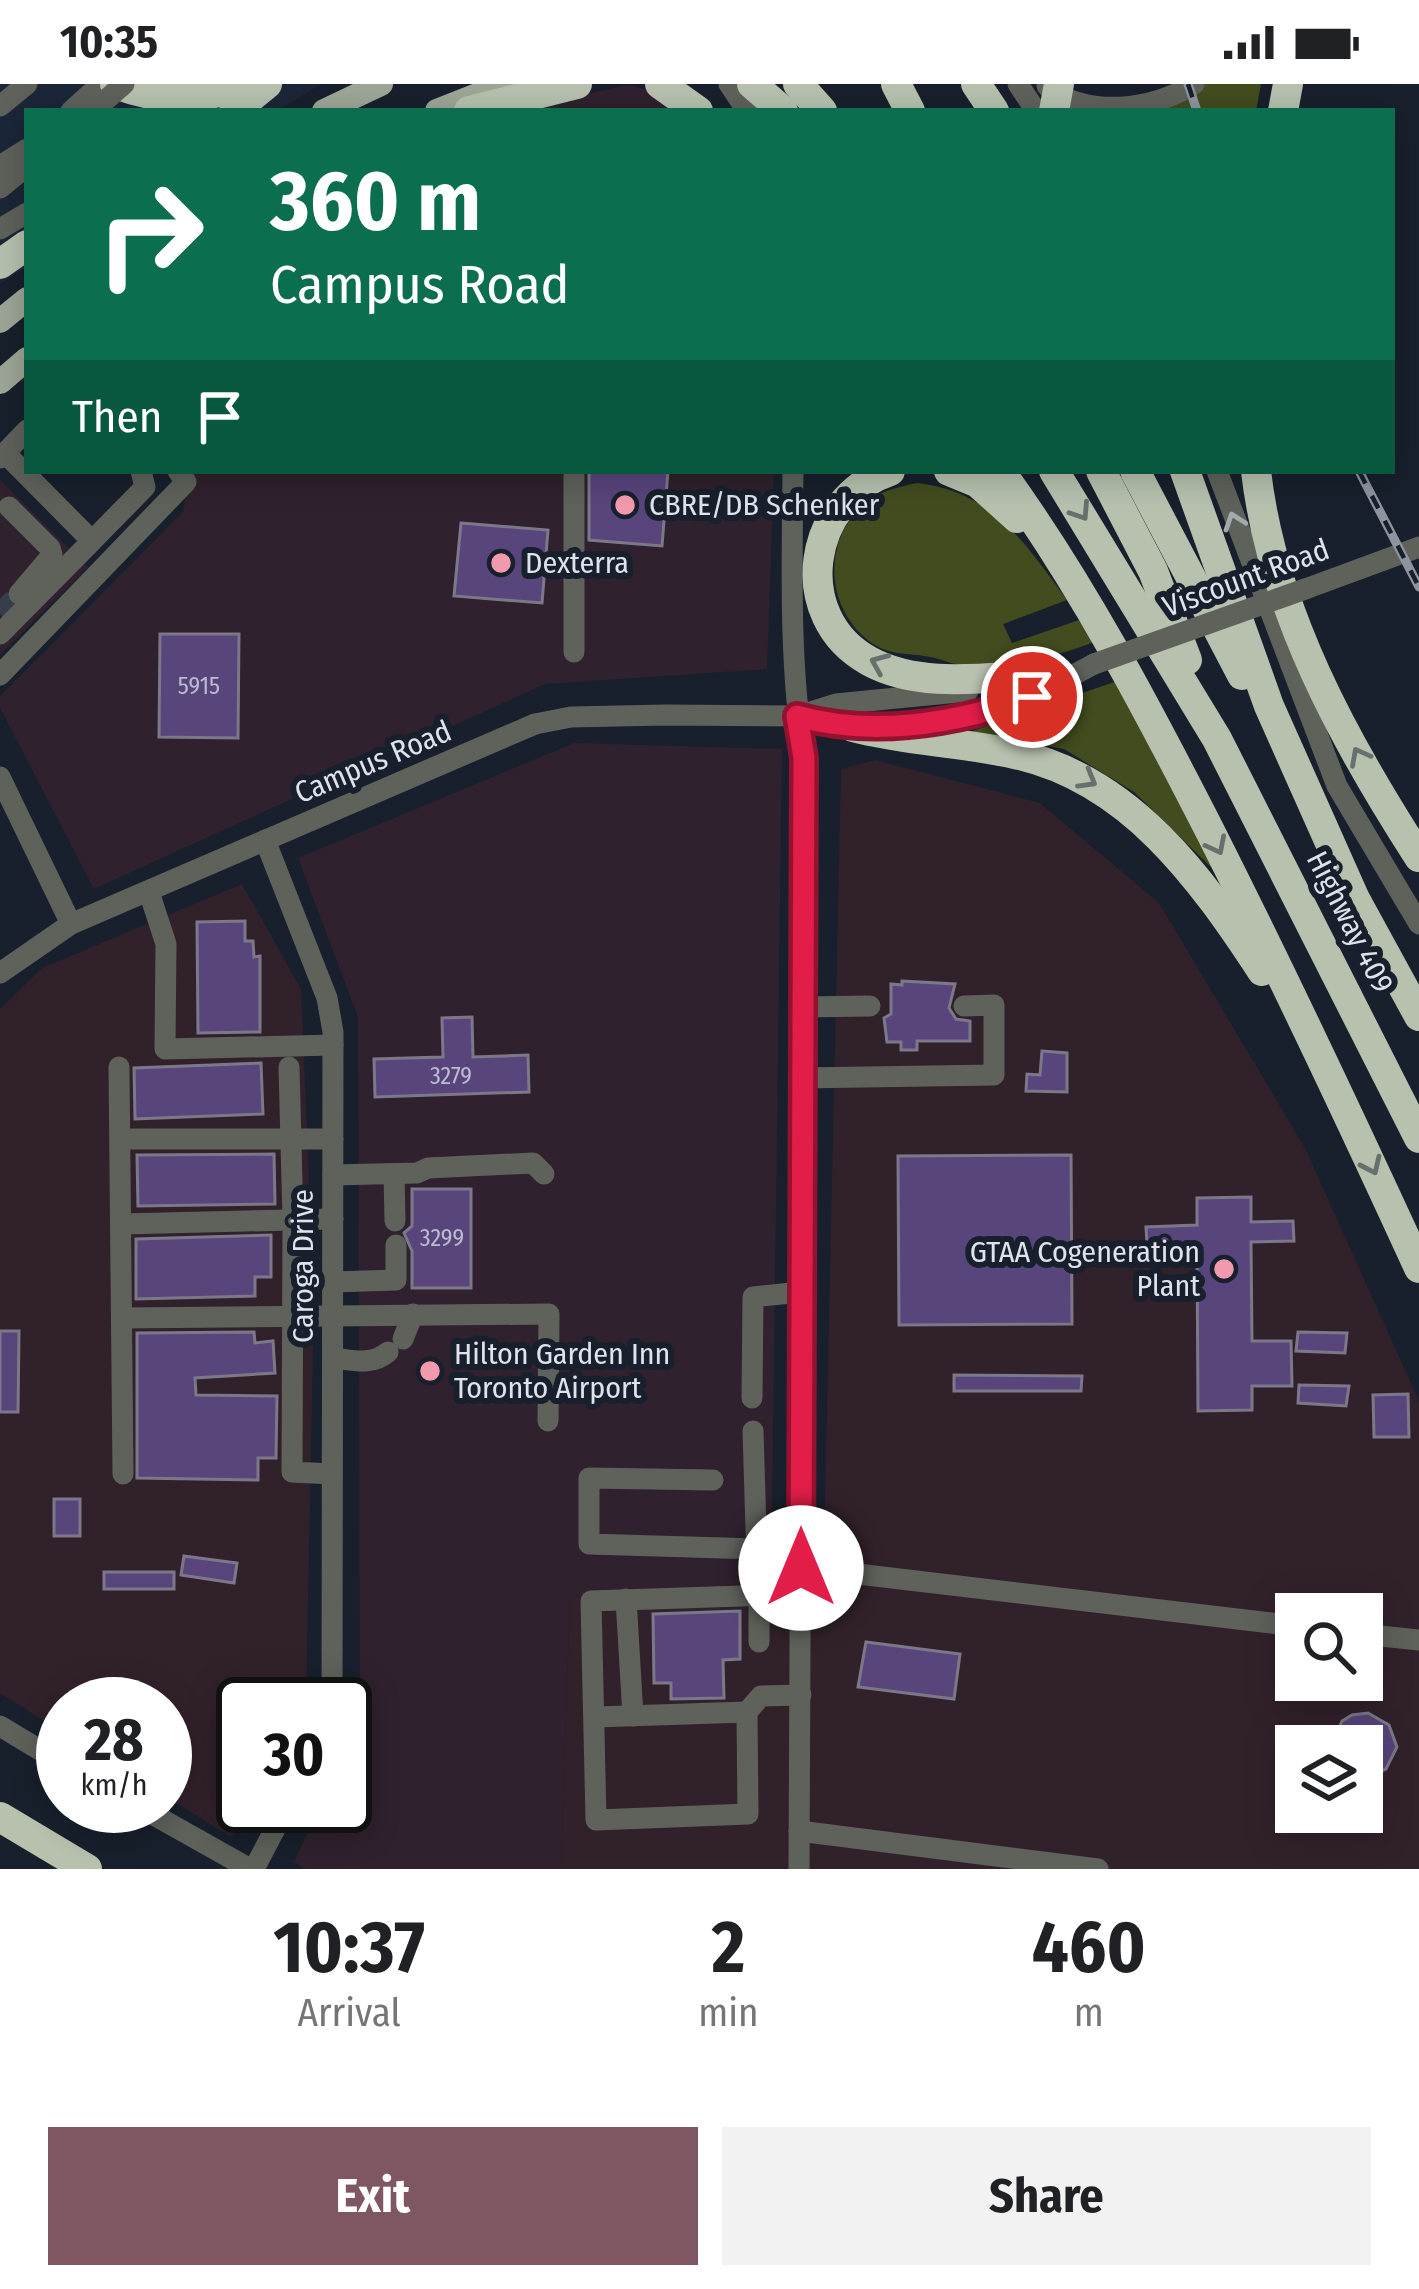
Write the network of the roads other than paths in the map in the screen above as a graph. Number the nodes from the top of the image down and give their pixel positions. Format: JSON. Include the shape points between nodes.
{"nodes":[{"id":1,"x":101,"y":84,"type":"edge"},
{"id":2,"x":115,"y":84,"type":"edge"},
{"id":3,"x":124,"y":84,"type":"edge"},
{"id":4,"x":241,"y":84,"type":"edge"},
{"id":5,"x":250,"y":84,"type":"edge"},
{"id":6,"x":266,"y":84,"type":"edge"},
{"id":7,"x":381,"y":84,"type":"edge"},
{"id":8,"x":505,"y":84,"type":"edge"},
{"id":9,"x":578,"y":84,"type":"edge"},
{"id":10,"x":660,"y":84,"type":"edge"},
{"id":11,"x":692,"y":84,"type":"edge"},
{"id":12,"x":752,"y":84,"type":"edge"},
{"id":13,"x":798,"y":84,"type":"edge"},
{"id":14,"x":1046,"y":84,"type":"edge"},
{"id":15,"x":1193,"y":84,"type":"edge"},
{"id":16,"x":73,"y":108,"type":"edge"},
{"id":17,"x":97,"y":108,"type":"edge"},
{"id":18,"x":208,"y":108,"type":"edge"},
{"id":19,"x":210,"y":108,"type":"edge"},
{"id":20,"x":238,"y":108,"type":"edge"},
{"id":21,"x":330,"y":108,"type":"edge"},
{"id":22,"x":445,"y":108,"type":"edge"},
{"id":23,"x":482,"y":108,"type":"edge"},
{"id":24,"x":694,"y":108,"type":"edge"},
{"id":25,"x":712,"y":108,"type":"edge"},
{"id":26,"x":780,"y":108,"type":"edge"},
{"id":27,"x":819,"y":108,"type":"edge"},
{"id":28,"x":24,"y":168,"type":"edge"},
{"id":29,"x":0,"y":188,"type":"edge"},
{"id":30,"x":24,"y":301,"type":"edge"},
{"id":31,"x":0,"y":321,"type":"edge"},
{"id":32,"x":24,"y":362,"type":"edge"},
{"id":33,"x":0,"y":382,"type":"edge"},
{"id":34,"x":24,"y":433,"type":"edge"},
{"id":35,"x":2,"y":456,"type":"edge"},
{"id":36,"x":24,"y":474,"type":"edge"},
{"id":37,"x":129,"y":474,"type":"edge"},
{"id":38,"x":143,"y":474,"type":"edge"},
{"id":39,"x":180,"y":474,"type":"edge"},
{"id":40,"x":574,"y":474,"type":"edge"},
{"id":41,"x":793,"y":474,"type":"edge"},
{"id":42,"x":883,"y":474,"type":"edge"},
{"id":43,"x":955,"y":474,"type":"edge"},
{"id":44,"x":1002,"y":474,"type":"edge"},
{"id":45,"x":1056,"y":474,"type":"edge"},
{"id":46,"x":1103,"y":474,"type":"edge"},
{"id":47,"x":1137,"y":474,"type":"edge"},
{"id":48,"x":1186,"y":474,"type":"edge"},
{"id":49,"x":1218,"y":474,"type":"edge"},
{"id":50,"x":1257,"y":474,"type":"edge"},
{"id":51,"x":34,"y":482,"type":"junction"},
{"id":52,"x":139,"y":494,"type":"junction"},
{"id":53,"x":5,"y":512,"type":"edge"},
{"id":54,"x":88,"y":545,"type":"junction"},
{"id":55,"x":1419,"y":548,"type":"edge"},
{"id":56,"x":1058,"y":560,"type":"junction"},
{"id":57,"x":103,"y":568,"type":"junction"},
{"id":58,"x":31,"y":589,"type":"junction"},
{"id":59,"x":0,"y":634,"type":"edge"},
{"id":60,"x":574,"y":652,"type":"dead end"},
{"id":61,"x":1094,"y":664,"type":"junction"},
{"id":62,"x":0,"y":675,"type":"edge"},
{"id":63,"x":1035,"y":675,"type":"junction"},
{"id":64,"x":1269,"y":706,"type":"junction"},
{"id":65,"x":797,"y":716,"type":"junction"},
{"id":66,"x":853,"y":727,"type":"junction"},
{"id":67,"x":1217,"y":739,"type":"junction"},
{"id":68,"x":0,"y":777,"type":"edge"},
{"id":69,"x":265,"y":840,"type":"junction"},
{"id":70,"x":1419,"y":856,"type":"edge"},
{"id":71,"x":149,"y":892,"type":"junction"},
{"id":72,"x":71,"y":924,"type":"junction"},
{"id":73,"x":1419,"y":924,"type":"edge"},
{"id":74,"x":0,"y":973,"type":"edge"},
{"id":75,"x":870,"y":1006,"type":"dead end"},
{"id":76,"x":964,"y":1006,"type":"dead end"},
{"id":77,"x":802,"y":1007,"type":"junction"},
{"id":78,"x":1419,"y":1016,"type":"edge"},
{"id":79,"x":333,"y":1045,"type":"junction"},
{"id":80,"x":1322,"y":1066,"type":"junction"},
{"id":81,"x":119,"y":1067,"type":"dead end"},
{"id":82,"x":289,"y":1067,"type":"dead end"},
{"id":83,"x":801,"y":1078,"type":"junction"},
{"id":84,"x":1419,"y":1138,"type":"edge"},
{"id":85,"x":122,"y":1139,"type":"junction"},
{"id":86,"x":292,"y":1139,"type":"junction"},
{"id":87,"x":333,"y":1139,"type":"junction"},
{"id":88,"x":455,"y":1171,"type":"junction"},
{"id":89,"x":406,"y":1174,"type":"junction"},
{"id":90,"x":544,"y":1174,"type":"dead end"},
{"id":91,"x":332,"y":1175,"type":"junction"},
{"id":92,"x":484,"y":1176,"type":"dead end"},
{"id":93,"x":333,"y":1219,"type":"junction"},
{"id":94,"x":293,"y":1220,"type":"junction"},
{"id":95,"x":395,"y":1221,"type":"dead end"},
{"id":96,"x":122,"y":1225,"type":"junction"},
{"id":97,"x":396,"y":1245,"type":"dead end"},
{"id":98,"x":1419,"y":1268,"type":"edge"},
{"id":99,"x":332,"y":1282,"type":"junction"},
{"id":100,"x":801,"y":1292,"type":"junction"},
{"id":101,"x":332,"y":1313,"type":"junction"},
{"id":102,"x":293,"y":1314,"type":"junction"},
{"id":103,"x":413,"y":1314,"type":"junction"},
{"id":104,"x":123,"y":1318,"type":"junction"},
{"id":105,"x":333,"y":1358,"type":"junction"},
{"id":106,"x":752,"y":1399,"type":"dead end"},
{"id":107,"x":548,"y":1421,"type":"dead end"},
{"id":108,"x":753,"y":1431,"type":"dead end"},
{"id":109,"x":123,"y":1474,"type":"dead end"},
{"id":110,"x":332,"y":1474,"type":"junction"},
{"id":111,"x":713,"y":1480,"type":"dead end"},
{"id":112,"x":757,"y":1549,"type":"junction"},
{"id":113,"x":801,"y":1568,"type":"junction"},
{"id":114,"x":800,"y":1594,"type":"junction"},
{"id":115,"x":759,"y":1595,"type":"junction"},
{"id":116,"x":626,"y":1600,"type":"junction"},
{"id":117,"x":1275,"y":1624,"type":"edge"},
{"id":118,"x":1383,"y":1636,"type":"edge"},
{"id":119,"x":1419,"y":1640,"type":"edge"},
{"id":120,"x":759,"y":1642,"type":"dead end"},
{"id":121,"x":332,"y":1677,"type":"edge"},
{"id":122,"x":801,"y":1695,"type":"junction"},
{"id":123,"x":748,"y":1712,"type":"junction"},
{"id":124,"x":633,"y":1715,"type":"junction"},
{"id":125,"x":595,"y":1717,"type":"junction"},
{"id":126,"x":0,"y":1726,"type":"edge"},
{"id":127,"x":36,"y":1747,"type":"edge"},
{"id":128,"x":0,"y":1817,"type":"edge"},
{"id":129,"x":800,"y":1831,"type":"junction"},
{"id":130,"x":187,"y":1833,"type":"edge"},
{"id":131,"x":272,"y":1833,"type":"edge"},
{"id":132,"x":87,"y":1869,"type":"edge"},
{"id":133,"x":252,"y":1869,"type":"edge"},
{"id":134,"x":799,"y":1869,"type":"edge"},
{"id":135,"x":1098,"y":1869,"type":"edge"}],
"edges":[{"from":1,"to":16,"type":"street"},
{"from":2,"to":4,"type":"highway","via":[[186,99]]},
{"from":3,"to":17,"type":"street","bridge":true},
{"from":5,"to":18,"type":"street"},
{"from":6,"to":19,"type":"street"},
{"from":6,"to":20,"type":"highway"},
{"from":7,"to":21,"type":"main road"},
{"from":8,"to":22,"type":"main road"},
{"from":9,"to":23,"type":"highway"},
{"from":10,"to":24,"type":"highway"},
{"from":11,"to":25,"type":"highway"},
{"from":12,"to":26,"type":"highway"},
{"from":13,"to":27,"type":"highway"},
{"from":14,"to":15,"type":"street","via":[[1057,94],[1122,107]]},
{"from":28,"to":29,"type":"street"},
{"from":30,"to":31,"type":"main road"},
{"from":32,"to":33,"type":"main road"},
{"from":34,"to":35,"type":"street"},
{"from":36,"to":51,"type":"street"},
{"from":37,"to":52,"type":"street"},
{"from":38,"to":52,"type":"street"},
{"from":39,"to":57,"type":"street","via":[[186,482]]},
{"from":40,"to":60,"type":"street"},
{"from":41,"to":65,"type":"street"},
{"from":63,"to":42,"type":"highway","one_way":true,"via":[[915,676],[867,660],[831,625],[817,582],[822,537],[848,495]]},
{"from":43,"to":56,"type":"highway","via":[[986,489]]},
{"from":44,"to":56,"type":"highway"},
{"from":45,"to":67,"type":"highway","one_way":true},
{"from":46,"to":67,"type":"highway","via":[[1153,571]]},
{"from":47,"to":64,"type":"highway","via":[[1250,690]]},
{"from":48,"to":64,"type":"highway"},
{"from":73,"to":49,"type":"street","one_way":true,"via":[[1337,786]]},
{"from":70,"to":50,"type":"highway","one_way":true,"via":[[1357,753],[1283,595]]},
{"from":51,"to":53,"type":"street"},
{"from":51,"to":54,"type":"street"},
{"from":52,"to":54,"type":"street"},
{"from":53,"to":58,"type":"street","via":[[50,548]]},
{"from":54,"to":57,"type":"street"},
{"from":54,"to":58,"type":"street"},
{"from":55,"to":61,"type":"street","name":"Viscount Road","bridge":true},
{"from":56,"to":80,"type":"highway","one_way":true,"via":[[1172,756]]},
{"from":57,"to":62,"type":"street"},
{"from":58,"to":59,"type":"street"},
{"from":61,"to":63,"type":"street","name":"Campus Road"},
{"from":61,"to":66,"type":"street","name":"Campus Road","via":[[1032,697],[967,718]]},
{"from":63,"to":65,"type":"street","name":"Campus Road"},
{"from":64,"to":78,"type":"highway","name":"Highway 409","via":[[1354,899]]},
{"from":65,"to":66,"type":"street","name":"Campus Road"},
{"from":65,"to":69,"type":"street","name":"Campus Road","via":[[536,724]]},
{"from":65,"to":77,"type":"street","via":[[804,758]]},
{"from":66,"to":80,"type":"highway","one_way":true,"via":[[1055,764],[1118,798],[1205,891]]},
{"from":67,"to":84,"type":"highway","name":"Highway 409"},
{"from":68,"to":72,"type":"street"},
{"from":69,"to":71,"type":"street","name":"Campus Road"},
{"from":69,"to":79,"type":"street","name":"Caroga Drive","via":[[328,998]]},
{"from":71,"to":72,"type":"street","name":"Campus Road"},
{"from":71,"to":79,"type":"street","via":[[166,944],[165,1048]]},
{"from":72,"to":74,"type":"street","name":"Campus Road"},
{"from":75,"to":77,"type":"street"},
{"from":76,"to":83,"type":"street","via":[[994,1006],[994,1075]]},
{"from":77,"to":83,"type":"street"},
{"from":79,"to":87,"type":"street","name":"Caroga Drive"},
{"from":80,"to":98,"type":"highway","one_way":true},
{"from":81,"to":85,"type":"street"},
{"from":82,"to":86,"type":"street"},
{"from":83,"to":100,"type":"street"},
{"from":85,"to":86,"type":"street"},
{"from":85,"to":96,"type":"street"},
{"from":86,"to":87,"type":"street"},
{"from":86,"to":94,"type":"street"},
{"from":87,"to":91,"type":"street","name":"Caroga Drive"},
{"from":88,"to":89,"type":"street"},
{"from":88,"to":90,"type":"street","via":[[533,1163]]},
{"from":88,"to":92,"type":"street"},
{"from":89,"to":91,"type":"street"},
{"from":89,"to":95,"type":"street"},
{"from":91,"to":93,"type":"street","name":"Caroga Drive"},
{"from":93,"to":94,"type":"street"},
{"from":93,"to":99,"type":"street","name":"Caroga Drive"},
{"from":94,"to":96,"type":"street"},
{"from":94,"to":102,"type":"street"},
{"from":96,"to":104,"type":"street"},
{"from":97,"to":99,"type":"street","via":[[396,1280]]},
{"from":99,"to":101,"type":"street","name":"Caroga Drive"},
{"from":100,"to":106,"type":"street","via":[[753,1297]]},
{"from":100,"to":113,"type":"street"},
{"from":101,"to":102,"type":"street"},
{"from":101,"to":103,"type":"street"},
{"from":101,"to":105,"type":"street","name":"Caroga Drive"},
{"from":102,"to":104,"type":"street"},
{"from":102,"to":110,"type":"street","via":[[292,1472]]},
{"from":103,"to":105,"type":"street","via":[[380,1359]]},
{"from":103,"to":107,"type":"street","via":[[549,1314]]},
{"from":104,"to":109,"type":"street"},
{"from":105,"to":110,"type":"street","name":"Caroga Drive"},
{"from":108,"to":112,"type":"street"},
{"from":110,"to":121,"type":"street","name":"Caroga Drive"},
{"from":111,"to":112,"type":"street","via":[[590,1478],[590,1544]]},
{"from":112,"to":113,"type":"street","via":[[757,1562]]},
{"from":113,"to":114,"type":"street"},
{"from":113,"to":117,"type":"street"},
{"from":114,"to":115,"type":"street"},
{"from":114,"to":122,"type":"street"},
{"from":115,"to":116,"type":"street"},
{"from":115,"to":120,"type":"street"},
{"from":116,"to":124,"type":"street"},
{"from":116,"to":125,"type":"street","via":[[591,1600]]},
{"from":118,"to":119,"type":"street"},
{"from":122,"to":123,"type":"street","via":[[761,1696]]},
{"from":122,"to":129,"type":"street"},
{"from":123,"to":124,"type":"street"},
{"from":123,"to":125,"type":"street","via":[[748,1814],[596,1820]]},
{"from":124,"to":125,"type":"street"},
{"from":126,"to":127,"type":"street"},
{"from":128,"to":132,"type":"highway"},
{"from":129,"to":134,"type":"street"},
{"from":129,"to":135,"type":"street"},
{"from":130,"to":133,"type":"street"},
{"from":131,"to":133,"type":"street"}]}
